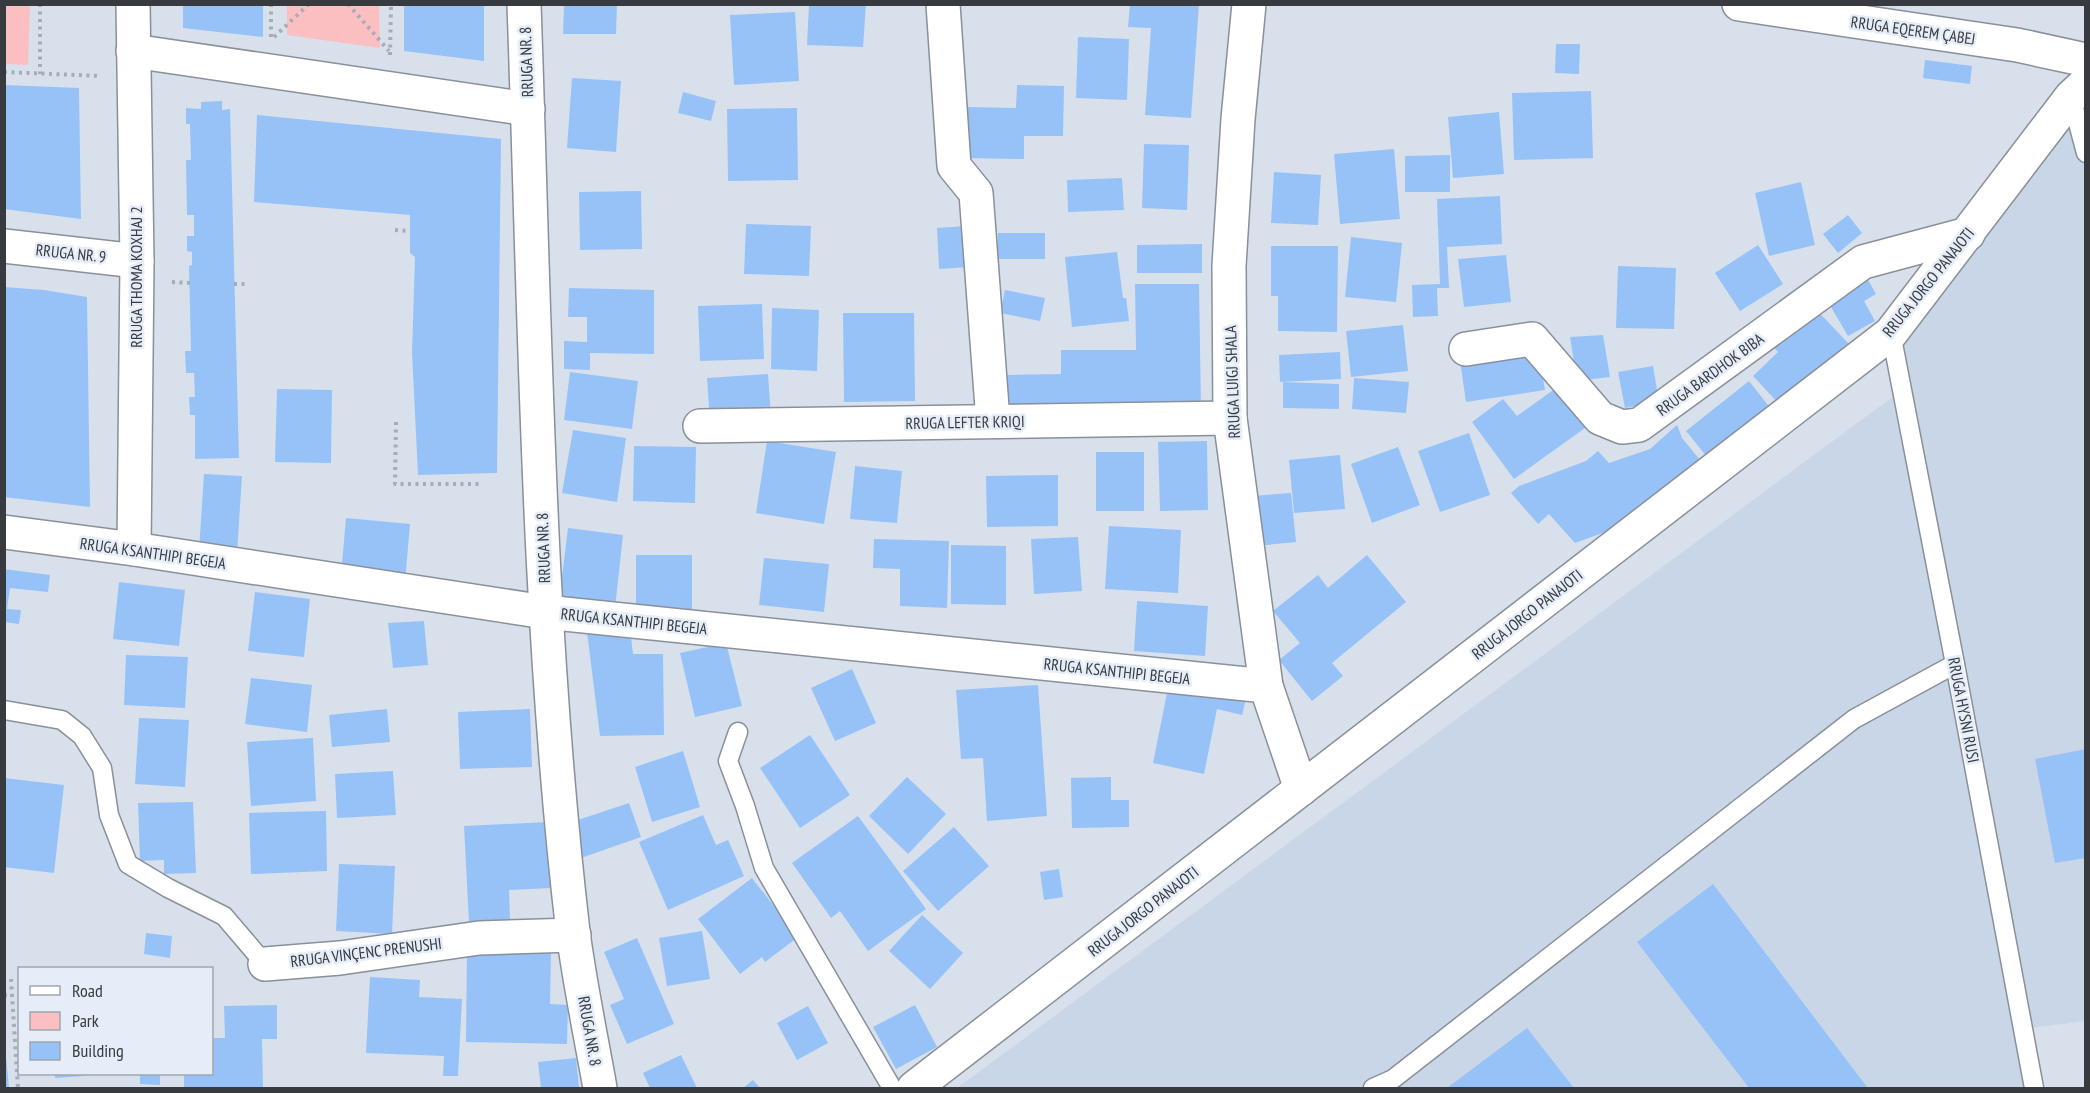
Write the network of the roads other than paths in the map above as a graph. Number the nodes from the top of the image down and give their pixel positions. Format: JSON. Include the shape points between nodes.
{"nodes":[{"id":1,"x":133,"y":4,"type":"edge"},
{"id":2,"x":524,"y":4,"type":"edge"},
{"id":3,"x":942,"y":4,"type":"edge"},
{"id":4,"x":1249,"y":4,"type":"edge"},
{"id":5,"x":1739,"y":4,"type":"edge"},
{"id":6,"x":1906,"y":16,"type":"edge"},
{"id":7,"x":2085,"y":60,"type":"edge"},
{"id":8,"x":133,"y":64,"type":"junction"},
{"id":9,"x":2078,"y":90,"type":"edge"},
{"id":10,"x":528,"y":109,"type":"junction"},
{"id":11,"x":2085,"y":153,"type":"edge"},
{"id":12,"x":1968,"y":234,"type":"junction"},
{"id":13,"x":4,"y":246,"type":"edge"},
{"id":14,"x":137,"y":261,"type":"junction"},
{"id":15,"x":1891,"y":333,"type":"junction"},
{"id":16,"x":1466,"y":349,"type":"dead end"},
{"id":17,"x":1230,"y":417,"type":"junction"},
{"id":18,"x":993,"y":421,"type":"junction"},
{"id":19,"x":700,"y":426,"type":"dead end"},
{"id":20,"x":4,"y":532,"type":"edge"},
{"id":21,"x":134,"y":549,"type":"junction"},
{"id":22,"x":545,"y":612,"type":"junction"},
{"id":23,"x":1955,"y":664,"type":"junction"},
{"id":24,"x":1266,"y":686,"type":"junction"},
{"id":25,"x":4,"y":710,"type":"edge"},
{"id":26,"x":738,"y":732,"type":"dead end"},
{"id":27,"x":1301,"y":789,"type":"junction"},
{"id":28,"x":574,"y":935,"type":"junction"},
{"id":29,"x":265,"y":964,"type":"joint"},
{"id":30,"x":600,"y":1089,"type":"edge"},
{"id":31,"x":892,"y":1089,"type":"edge"},
{"id":32,"x":914,"y":1089,"type":"edge"},
{"id":33,"x":1373,"y":1089,"type":"edge"},
{"id":34,"x":2034,"y":1089,"type":"edge"}],
"edges":[{"from":1,"to":8,"type":"street","name":"RRUGA THOMA KOXHAJ 2"},
{"from":2,"to":10,"type":"street","name":"RRUGA NR. 8"},
{"from":3,"to":18,"type":"street","via":[[954,166],[976,193]]},
{"from":4,"to":17,"type":"street","name":"RRUGA LUIGJ SHALA","via":[[1229,266]]},
{"from":5,"to":6,"type":"street","name":"RRUGA EQEREM ÇABEJ"},
{"from":6,"to":7,"type":"street","name":"RRUGA EQEREM ÇABEJ"},
{"from":8,"to":10,"type":"street","via":[[390,89]]},
{"from":8,"to":14,"type":"street","name":"RRUGA THOMA KOXHAJ 2"},
{"from":9,"to":11,"type":"lane"},
{"from":9,"to":12,"type":"street","name":"RRUGA JORGO PANAJOTI"},
{"from":10,"to":22,"type":"street","name":"RRUGA NR. 8"},
{"from":12,"to":15,"type":"street","name":"RRUGA JORGO PANAJOTI"},
{"from":12,"to":16,"type":"street","name":"RRUGA BARDHOK BIBA","via":[[1863,262],[1639,425],[1622,427],[1600,418],[1532,339]]},
{"from":13,"to":14,"type":"street","name":"RRUGA NR. 9"},
{"from":14,"to":21,"type":"street","name":"RRUGA THOMA KOXHAJ 2"},
{"from":15,"to":23,"type":"lane","name":"RRUGA HYSNI RUSI"},
{"from":15,"to":27,"type":"street","name":"RRUGA JORGO PANAJOTI"},
{"from":17,"to":18,"type":"street","name":"RRUGA LEFTER KRIQI"},
{"from":17,"to":24,"type":"street","name":"RRUGA LUIGJ SHALA"},
{"from":18,"to":19,"type":"street","name":"RRUGA LEFTER KRIQI"},
{"from":20,"to":21,"type":"street","name":"RRUGA KSANTHIPI BEGEJA"},
{"from":21,"to":22,"type":"street","name":"RRUGA KSANTHIPI BEGEJA"},
{"from":22,"to":24,"type":"street","name":"RRUGA KSANTHIPI BEGEJA"},
{"from":22,"to":28,"type":"street","name":"RRUGA NR. 8"},
{"from":23,"to":33,"type":"lane","via":[[1854,719],[1393,1079]]},
{"from":23,"to":34,"type":"lane","name":"RRUGA HYSNI RUSI"},
{"from":24,"to":27,"type":"street","name":"RRUGA LUIGJ SHALA"},
{"from":25,"to":29,"type":"lane","name":"RRUGA VINÇENC PRENUSHI","via":[[62,720],[82,736],[102,768],[109,815],[128,864],[224,916]]},
{"from":26,"to":31,"type":"lane","via":[[728,761],[764,868]]},
{"from":27,"to":32,"type":"street","name":"RRUGA JORGO PANAJOTI"},
{"from":28,"to":29,"type":"street","name":"RRUGA VINÇENC PRENUSHI","via":[[479,938]]},
{"from":28,"to":30,"type":"street","name":"RRUGA NR. 8"}]}
